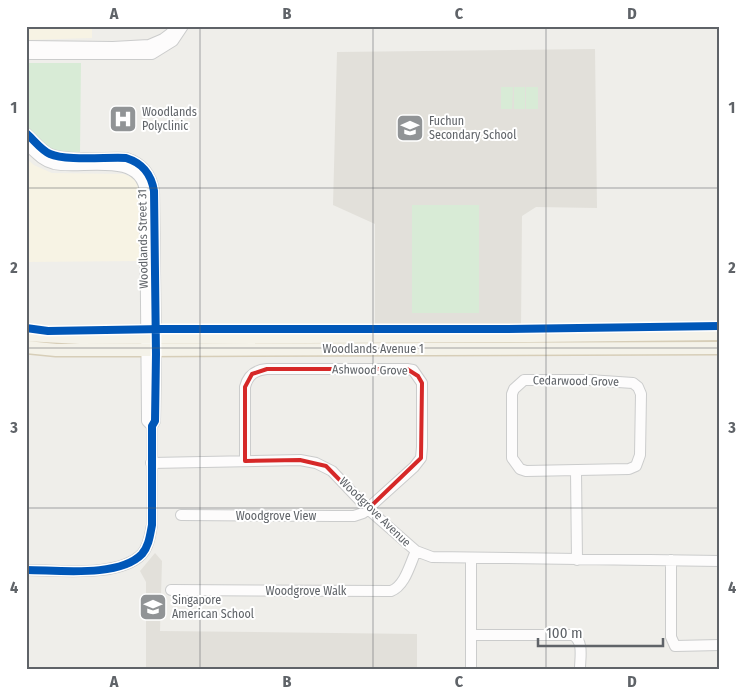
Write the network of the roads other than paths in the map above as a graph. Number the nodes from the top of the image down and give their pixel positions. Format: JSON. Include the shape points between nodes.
{"nodes":[{"id":1,"x":175,"y":26,"type":"edge"},
{"id":2,"x":183,"y":26,"type":"edge"},
{"id":3,"x":26,"y":46,"type":"edge"},
{"id":4,"x":26,"y":54,"type":"edge"},
{"id":5,"x":26,"y":134,"type":"edge"},
{"id":6,"x":26,"y":144,"type":"edge"},
{"id":7,"x":720,"y":334,"type":"edge"},
{"id":8,"x":26,"y":335,"type":"edge"},
{"id":9,"x":151,"y":344,"type":"junction"},
{"id":10,"x":26,"y":347,"type":"edge"},
{"id":11,"x":720,"y":348,"type":"edge"},
{"id":12,"x":245,"y":460,"type":"junction"},
{"id":13,"x":151,"y":463,"type":"junction"},
{"id":14,"x":576,"y":471,"type":"junction"},
{"id":15,"x":368,"y":509,"type":"junction"},
{"id":16,"x":182,"y":515,"type":"dead end"},
{"id":17,"x":416,"y":551,"type":"junction"},
{"id":18,"x":471,"y":559,"type":"junction"},
{"id":19,"x":577,"y":560,"type":"junction"},
{"id":20,"x":671,"y":560,"type":"junction"},
{"id":21,"x":720,"y":561,"type":"edge"},
{"id":22,"x":26,"y":570,"type":"edge"},
{"id":23,"x":172,"y":590,"type":"dead end"},
{"id":24,"x":471,"y":635,"type":"junction"},
{"id":25,"x":720,"y":645,"type":"edge"},
{"id":26,"x":471,"y":669,"type":"edge"},
{"id":27,"x":580,"y":669,"type":"edge"}],
"edges":[{"from":1,"to":3,"type":"street","via":[[163,39],[149,45]]},
{"from":2,"to":4,"type":"street","via":[[173,41],[152,54]]},
{"from":5,"to":9,"type":"street","name":"Woodlands Street 31","via":[[44,150],[57,156],[126,158],[145,169],[154,191]]},
{"from":6,"to":9,"type":"street","name":"Woodlands Street 31","via":[[42,160],[53,164],[122,167],[134,170],[142,179]]},
{"from":7,"to":9,"type":"main road","name":"Woodlands Avenue 1"},
{"from":8,"to":9,"type":"main road","name":"Woodlands Avenue 1"},
{"from":9,"to":10,"type":"main road","name":"Woodlands Avenue 1","via":[[56,350]]},
{"from":9,"to":11,"type":"main road","name":"Woodlands Avenue 1"},
{"from":9,"to":13,"type":"street","via":[[147,421],[152,426]]},
{"from":12,"to":13,"type":"street","name":"Woodgrove Avenue"},
{"from":12,"to":15,"type":"street","name":"Woodgrove Avenue","via":[[308,461],[326,466]]},
{"from":12,"to":15,"type":"street","name":"Ashwood Grove","via":[[245,387],[255,372],[264,369],[414,370],[422,383],[420,458]]},
{"from":13,"to":22,"type":"street","via":[[151,530],[142,554],[129,563],[109,569]]},
{"from":14,"to":14,"type":"street","name":"Cedarwood Grove","via":[[526,471],[515,464],[512,458],[514,388],[524,380],[633,383],[641,394],[640,455],[636,466]]},
{"from":14,"to":19,"type":"street"},
{"from":15,"to":16,"type":"street","name":"Woodgrove View","via":[[354,516]]},
{"from":15,"to":17,"type":"street","name":"Woodgrove Avenue"},
{"from":17,"to":18,"type":"street","name":"Woodgrove Avenue","via":[[432,557]]},
{"from":17,"to":23,"type":"street","name":"Woodgrove Walk","via":[[401,584],[391,591]]},
{"from":18,"to":19,"type":"street","name":"Woodgrove Avenue"},
{"from":18,"to":24,"type":"street"},
{"from":19,"to":20,"type":"street","name":"Woodgrove Avenue"},
{"from":20,"to":21,"type":"street","name":"Woodgrove Avenue"},
{"from":20,"to":25,"type":"street","via":[[671,637],[675,646]]},
{"from":24,"to":26,"type":"street"},
{"from":24,"to":27,"type":"street","via":[[573,635],[580,644]]}]}
